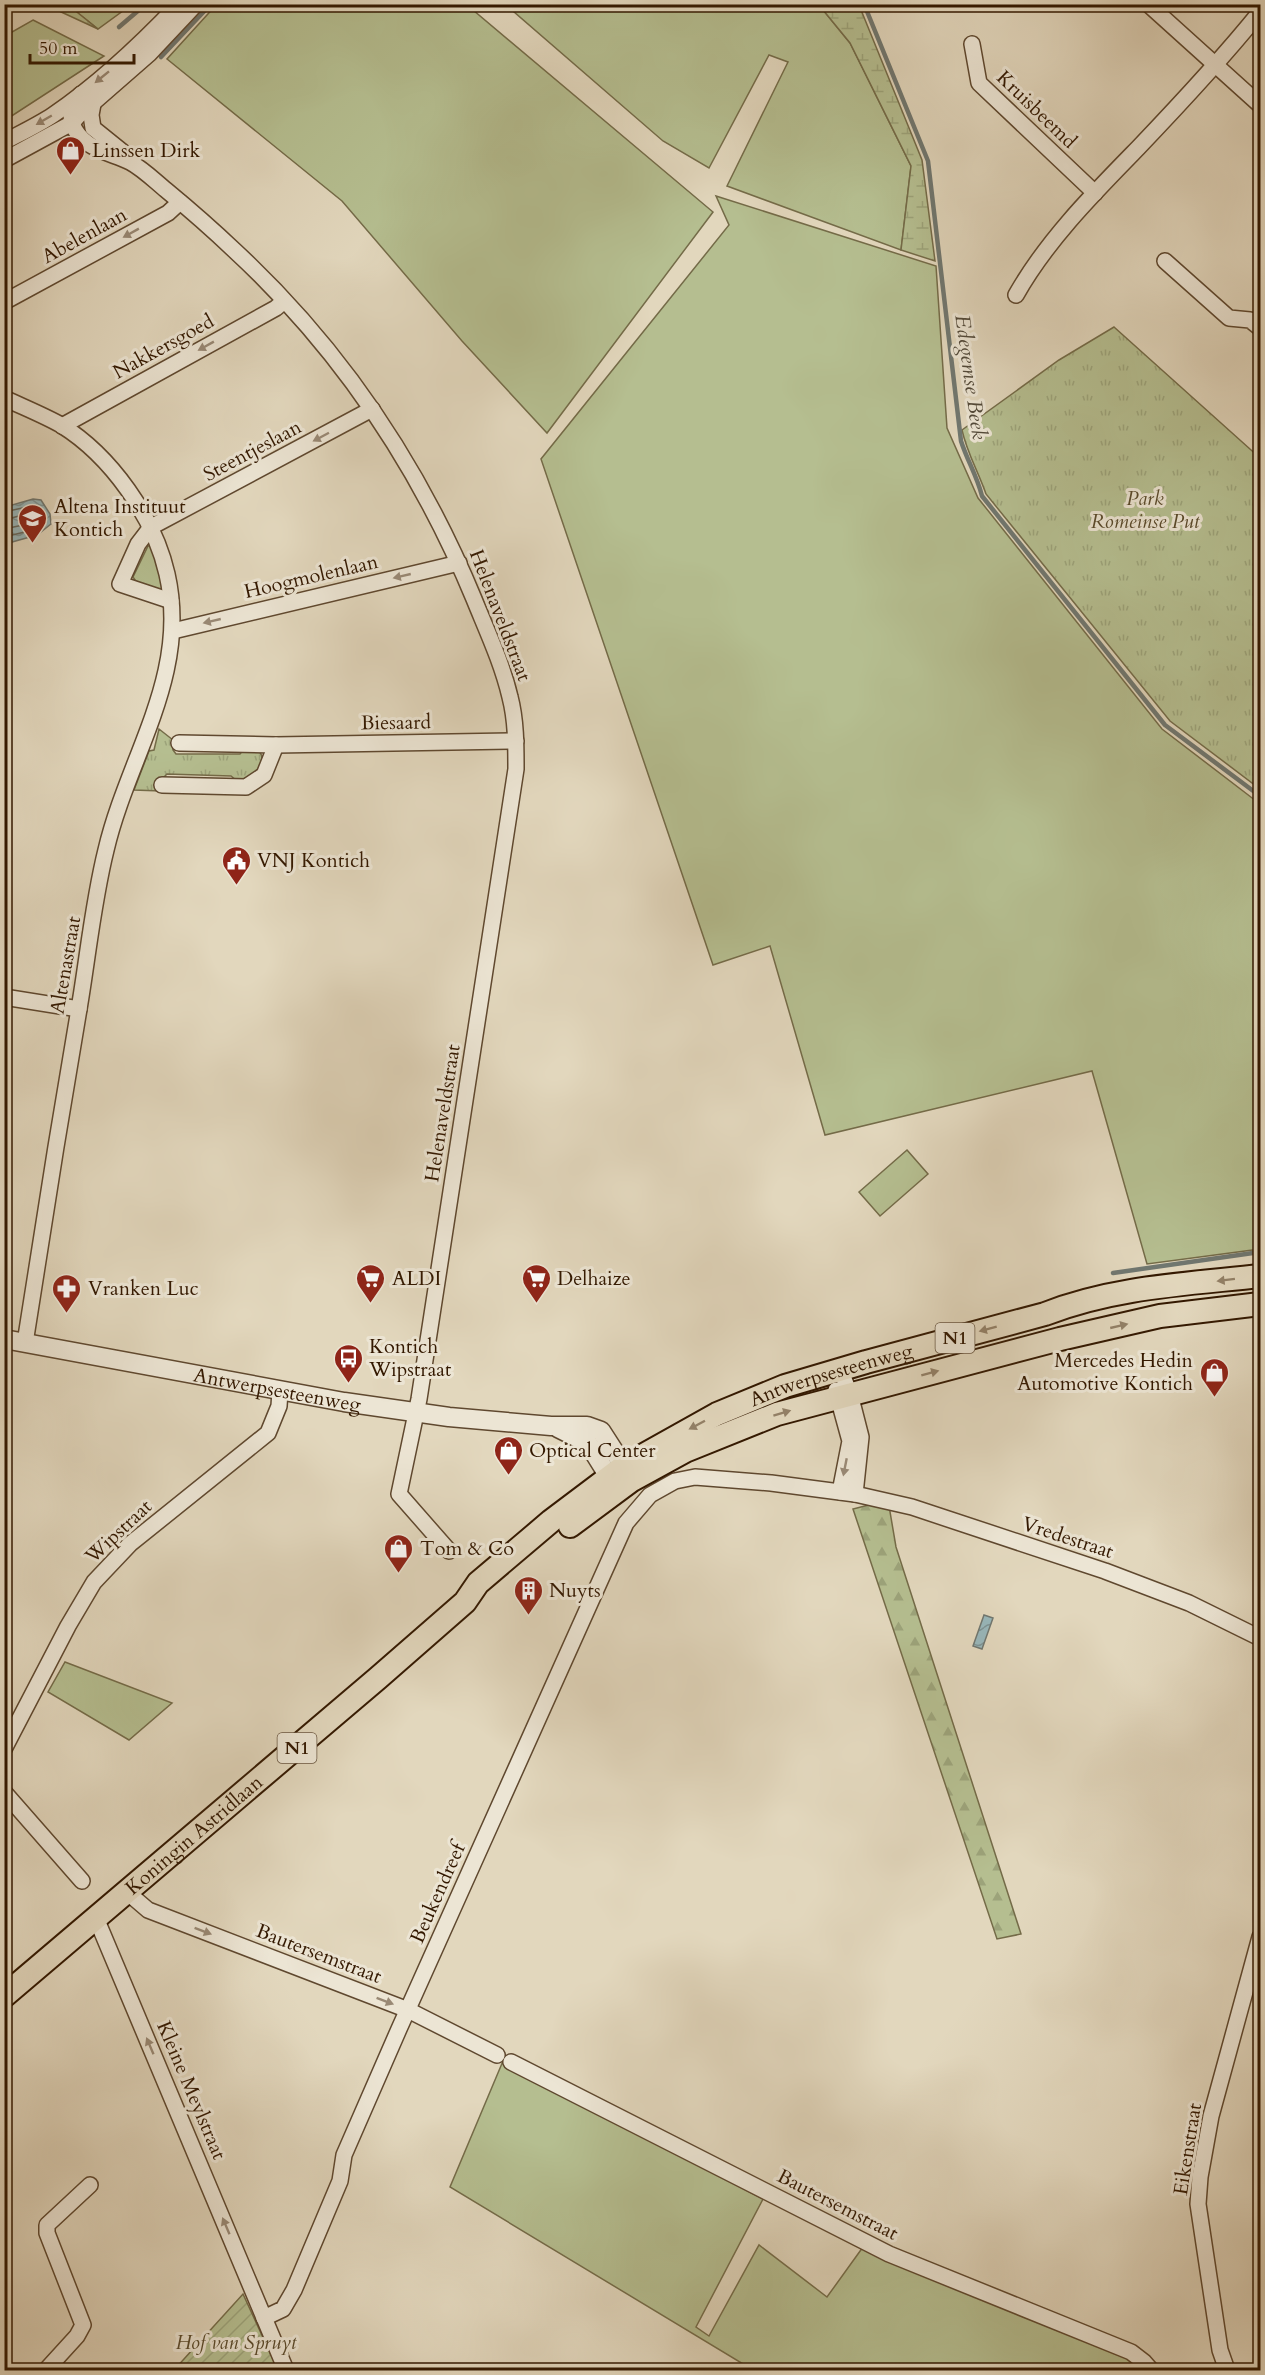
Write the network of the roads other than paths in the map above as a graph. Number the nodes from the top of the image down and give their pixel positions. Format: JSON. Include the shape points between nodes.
{"nodes":[{"id":1,"x":179,"y":4,"type":"edge"},
{"id":2,"x":195,"y":4,"type":"edge"},
{"id":3,"x":1148,"y":4,"type":"edge"},
{"id":4,"x":1260,"y":12,"type":"edge"},
{"id":5,"x":972,"y":44,"type":"dead end"},
{"id":6,"x":127,"y":64,"type":"junction"},
{"id":7,"x":1217,"y":66,"type":"junction"},
{"id":8,"x":87,"y":99,"type":"junction"},
{"id":9,"x":1260,"y":105,"type":"edge"},
{"id":10,"x":72,"y":123,"type":"junction"},
{"id":11,"x":4,"y":142,"type":"edge"},
{"id":12,"x":4,"y":160,"type":"edge"},
{"id":13,"x":131,"y":163,"type":"junction"},
{"id":14,"x":1095,"y":193,"type":"junction"},
{"id":15,"x":180,"y":202,"type":"junction"},
{"id":16,"x":1165,"y":261,"type":"dead end"},
{"id":17,"x":1016,"y":296,"type":"dead end"},
{"id":18,"x":284,"y":301,"type":"junction"},
{"id":19,"x":4,"y":302,"type":"edge"},
{"id":20,"x":1260,"y":328,"type":"edge"},
{"id":21,"x":4,"y":398,"type":"edge"},
{"id":22,"x":372,"y":409,"type":"junction"},
{"id":23,"x":62,"y":426,"type":"junction"},
{"id":24,"x":151,"y":527,"type":"junction"},
{"id":25,"x":459,"y":563,"type":"junction"},
{"id":26,"x":171,"y":601,"type":"junction"},
{"id":27,"x":173,"y":631,"type":"junction"},
{"id":28,"x":516,"y":741,"type":"junction"},
{"id":29,"x":179,"y":742,"type":"dead end"},
{"id":30,"x":276,"y":745,"type":"junction"},
{"id":31,"x":162,"y":785,"type":"dead end"},
{"id":32,"x":4,"y":997,"type":"edge"},
{"id":33,"x":79,"y":1009,"type":"junction"},
{"id":34,"x":1260,"y":1276,"type":"edge"},
{"id":35,"x":1260,"y":1304,"type":"edge"},
{"id":36,"x":4,"y":1339,"type":"edge"},
{"id":37,"x":26,"y":1343,"type":"junction"},
{"id":38,"x":837,"y":1370,"type":"junction"},
{"id":39,"x":844,"y":1396,"type":"junction"},
{"id":40,"x":280,"y":1398,"type":"junction"},
{"id":41,"x":417,"y":1412,"type":"junction"},
{"id":42,"x":621,"y":1478,"type":"junction"},
{"id":43,"x":662,"y":1488,"type":"joint"},
{"id":44,"x":848,"y":1493,"type":"junction"},
{"id":45,"x":449,"y":1551,"type":"dead end"},
{"id":46,"x":1260,"y":1638,"type":"edge"},
{"id":47,"x":4,"y":1749,"type":"edge"},
{"id":48,"x":4,"y":1792,"type":"edge"},
{"id":49,"x":82,"y":1881,"type":"dead end"},
{"id":50,"x":127,"y":1892,"type":"junction"},
{"id":51,"x":96,"y":1918,"type":"junction"},
{"id":52,"x":1260,"y":1937,"type":"edge"},
{"id":53,"x":1256,"y":1969,"type":"edge"},
{"id":54,"x":4,"y":1996,"type":"edge"},
{"id":55,"x":408,"y":2010,"type":"junction"},
{"id":56,"x":90,"y":2185,"type":"dead end"},
{"id":57,"x":264,"y":2318,"type":"junction"},
{"id":58,"x":46,"y":2370,"type":"edge"},
{"id":59,"x":286,"y":2370,"type":"edge"},
{"id":60,"x":1151,"y":2370,"type":"edge"},
{"id":61,"x":1227,"y":2370,"type":"edge"}],
"edges":[{"from":1,"to":6,"type":"street"},
{"from":2,"to":6,"type":"street"},
{"from":3,"to":7,"type":"street"},
{"from":4,"to":7,"type":"street"},
{"from":5,"to":14,"type":"street","name":"Kruisbeemd","via":[[979,82]]},
{"from":6,"to":8,"type":"street"},
{"from":7,"to":9,"type":"street"},
{"from":7,"to":14,"type":"street"},
{"from":8,"to":10,"type":"street","via":[[71,113]]},
{"from":8,"to":11,"type":"street","one_way":true},
{"from":8,"to":13,"type":"street","name":"Helenaveldstraat","via":[[93,128]]},
{"from":10,"to":12,"type":"street"},
{"from":10,"to":13,"type":"street","name":"Helenaveldstraat","via":[[84,141]]},
{"from":13,"to":15,"type":"street","name":"Helenaveldstraat"},
{"from":14,"to":17,"type":"street","via":[[1031,269]]},
{"from":15,"to":18,"type":"street","name":"Helenaveldstraat","via":[[236,251]]},
{"from":15,"to":19,"type":"street","name":"Abelenlaan","one_way":true,"via":[[168,213]]},
{"from":16,"to":20,"type":"street","via":[[1228,318],[1250,320]]},
{"from":18,"to":22,"type":"street","name":"Helenaveldstraat","via":[[336,358]]},
{"from":18,"to":23,"type":"street","name":"Nakkersgoed","one_way":true},
{"from":21,"to":23,"type":"street","name":"Altenastraat"},
{"from":22,"to":24,"type":"street","name":"Steentjeslaan","one_way":true},
{"from":22,"to":25,"type":"street","name":"Helenaveldstraat","via":[[421,485]]},
{"from":23,"to":24,"type":"street","name":"Altenastraat","via":[[118,476]]},
{"from":24,"to":26,"type":"street","name":"Altenastraat","via":[[167,574]]},
{"from":24,"to":26,"type":"street","via":[[138,544],[120,584]]},
{"from":25,"to":27,"type":"street","name":"Hoogmolenlaan","one_way":true},
{"from":25,"to":28,"type":"street","name":"Helenaveldstraat","via":[[497,656],[510,698]]},
{"from":26,"to":27,"type":"street","name":"Altenastraat"},
{"from":27,"to":33,"type":"street","name":"Altenastraat","via":[[156,710],[106,850]]},
{"from":28,"to":30,"type":"street","name":"Biesaard"},
{"from":28,"to":41,"type":"street","name":"Helenaveldstraat","via":[[516,769]]},
{"from":29,"to":30,"type":"street","name":"Biesaard"},
{"from":30,"to":31,"type":"street","via":[[264,775],[246,786]]},
{"from":32,"to":33,"type":"street"},
{"from":33,"to":37,"type":"street","name":"Altenastraat"},
{"from":34,"to":38,"type":"main road","name":"Antwerpsesteenweg","number":"N1","one_way":true,"via":[[1153,1287],[1101,1297]]},
{"from":39,"to":35,"type":"main road","name":"Antwerpsesteenweg","number":"N1","one_way":true,"via":[[1160,1316]]},
{"from":36,"to":37,"type":"street","name":"Antwerpsesteenweg"},
{"from":37,"to":40,"type":"street","name":"Antwerpsesteenweg"},
{"from":38,"to":39,"type":"street"},
{"from":38,"to":42,"type":"main road","name":"Antwerpsesteenweg","number":"N1","one_way":true,"via":[[717,1414]]},
{"from":42,"to":39,"type":"main road","name":"Antwerpsesteenweg","number":"N1","one_way":true,"via":[[757,1421]]},
{"from":39,"to":44,"type":"street","via":[[850,1441]]},
{"from":40,"to":41,"type":"street","name":"Antwerpsesteenweg"},
{"from":40,"to":47,"type":"street","name":"Wipstraat","via":[[268,1433],[130,1544],[94,1582]]},
{"from":41,"to":42,"type":"street","name":"Antwerpsesteenweg","via":[[551,1425],[578,1424],[601,1431]]},
{"from":41,"to":45,"type":"street","name":"Helenaveldstraat","via":[[399,1494]]},
{"from":42,"to":50,"type":"main road","name":"Koningin Astridlaan","number":"N1","via":[[486,1594],[465,1602]]},
{"from":43,"to":44,"type":"street","name":"Vredestraat","via":[[695,1478]]},
{"from":43,"to":55,"type":"street","name":"Beukendreef","via":[[650,1495],[626,1523]]},
{"from":44,"to":46,"type":"street","name":"Vredestraat","via":[[912,1507],[1105,1571],[1189,1603]]},
{"from":48,"to":49,"type":"street"},
{"from":50,"to":51,"type":"main road","name":"Koningin Astridlaan","number":"N1"},
{"from":50,"to":55,"type":"street","name":"Bautersemstraat","one_way":true,"via":[[148,1910]]},
{"from":51,"to":54,"type":"main road","name":"Koningin Astridlaan","number":"N1"},
{"from":57,"to":51,"type":"street","name":"Kleine Meylstraat","one_way":true},
{"from":52,"to":53,"type":"street","name":"Eikenstraat"},
{"from":53,"to":61,"type":"street","name":"Eikenstraat","via":[[1211,2116],[1198,2204],[1220,2350]]},
{"from":55,"to":57,"type":"street","name":"Beukendreef","via":[[344,2155],[340,2181],[294,2290],[283,2309]]},
{"from":55,"to":60,"type":"street","name":"Bautersemstraat","via":[[889,2254],[1131,2352]]},
{"from":56,"to":58,"type":"street","via":[[47,2225],[46,2233],[83,2325]]},
{"from":57,"to":59,"type":"street"}]}
